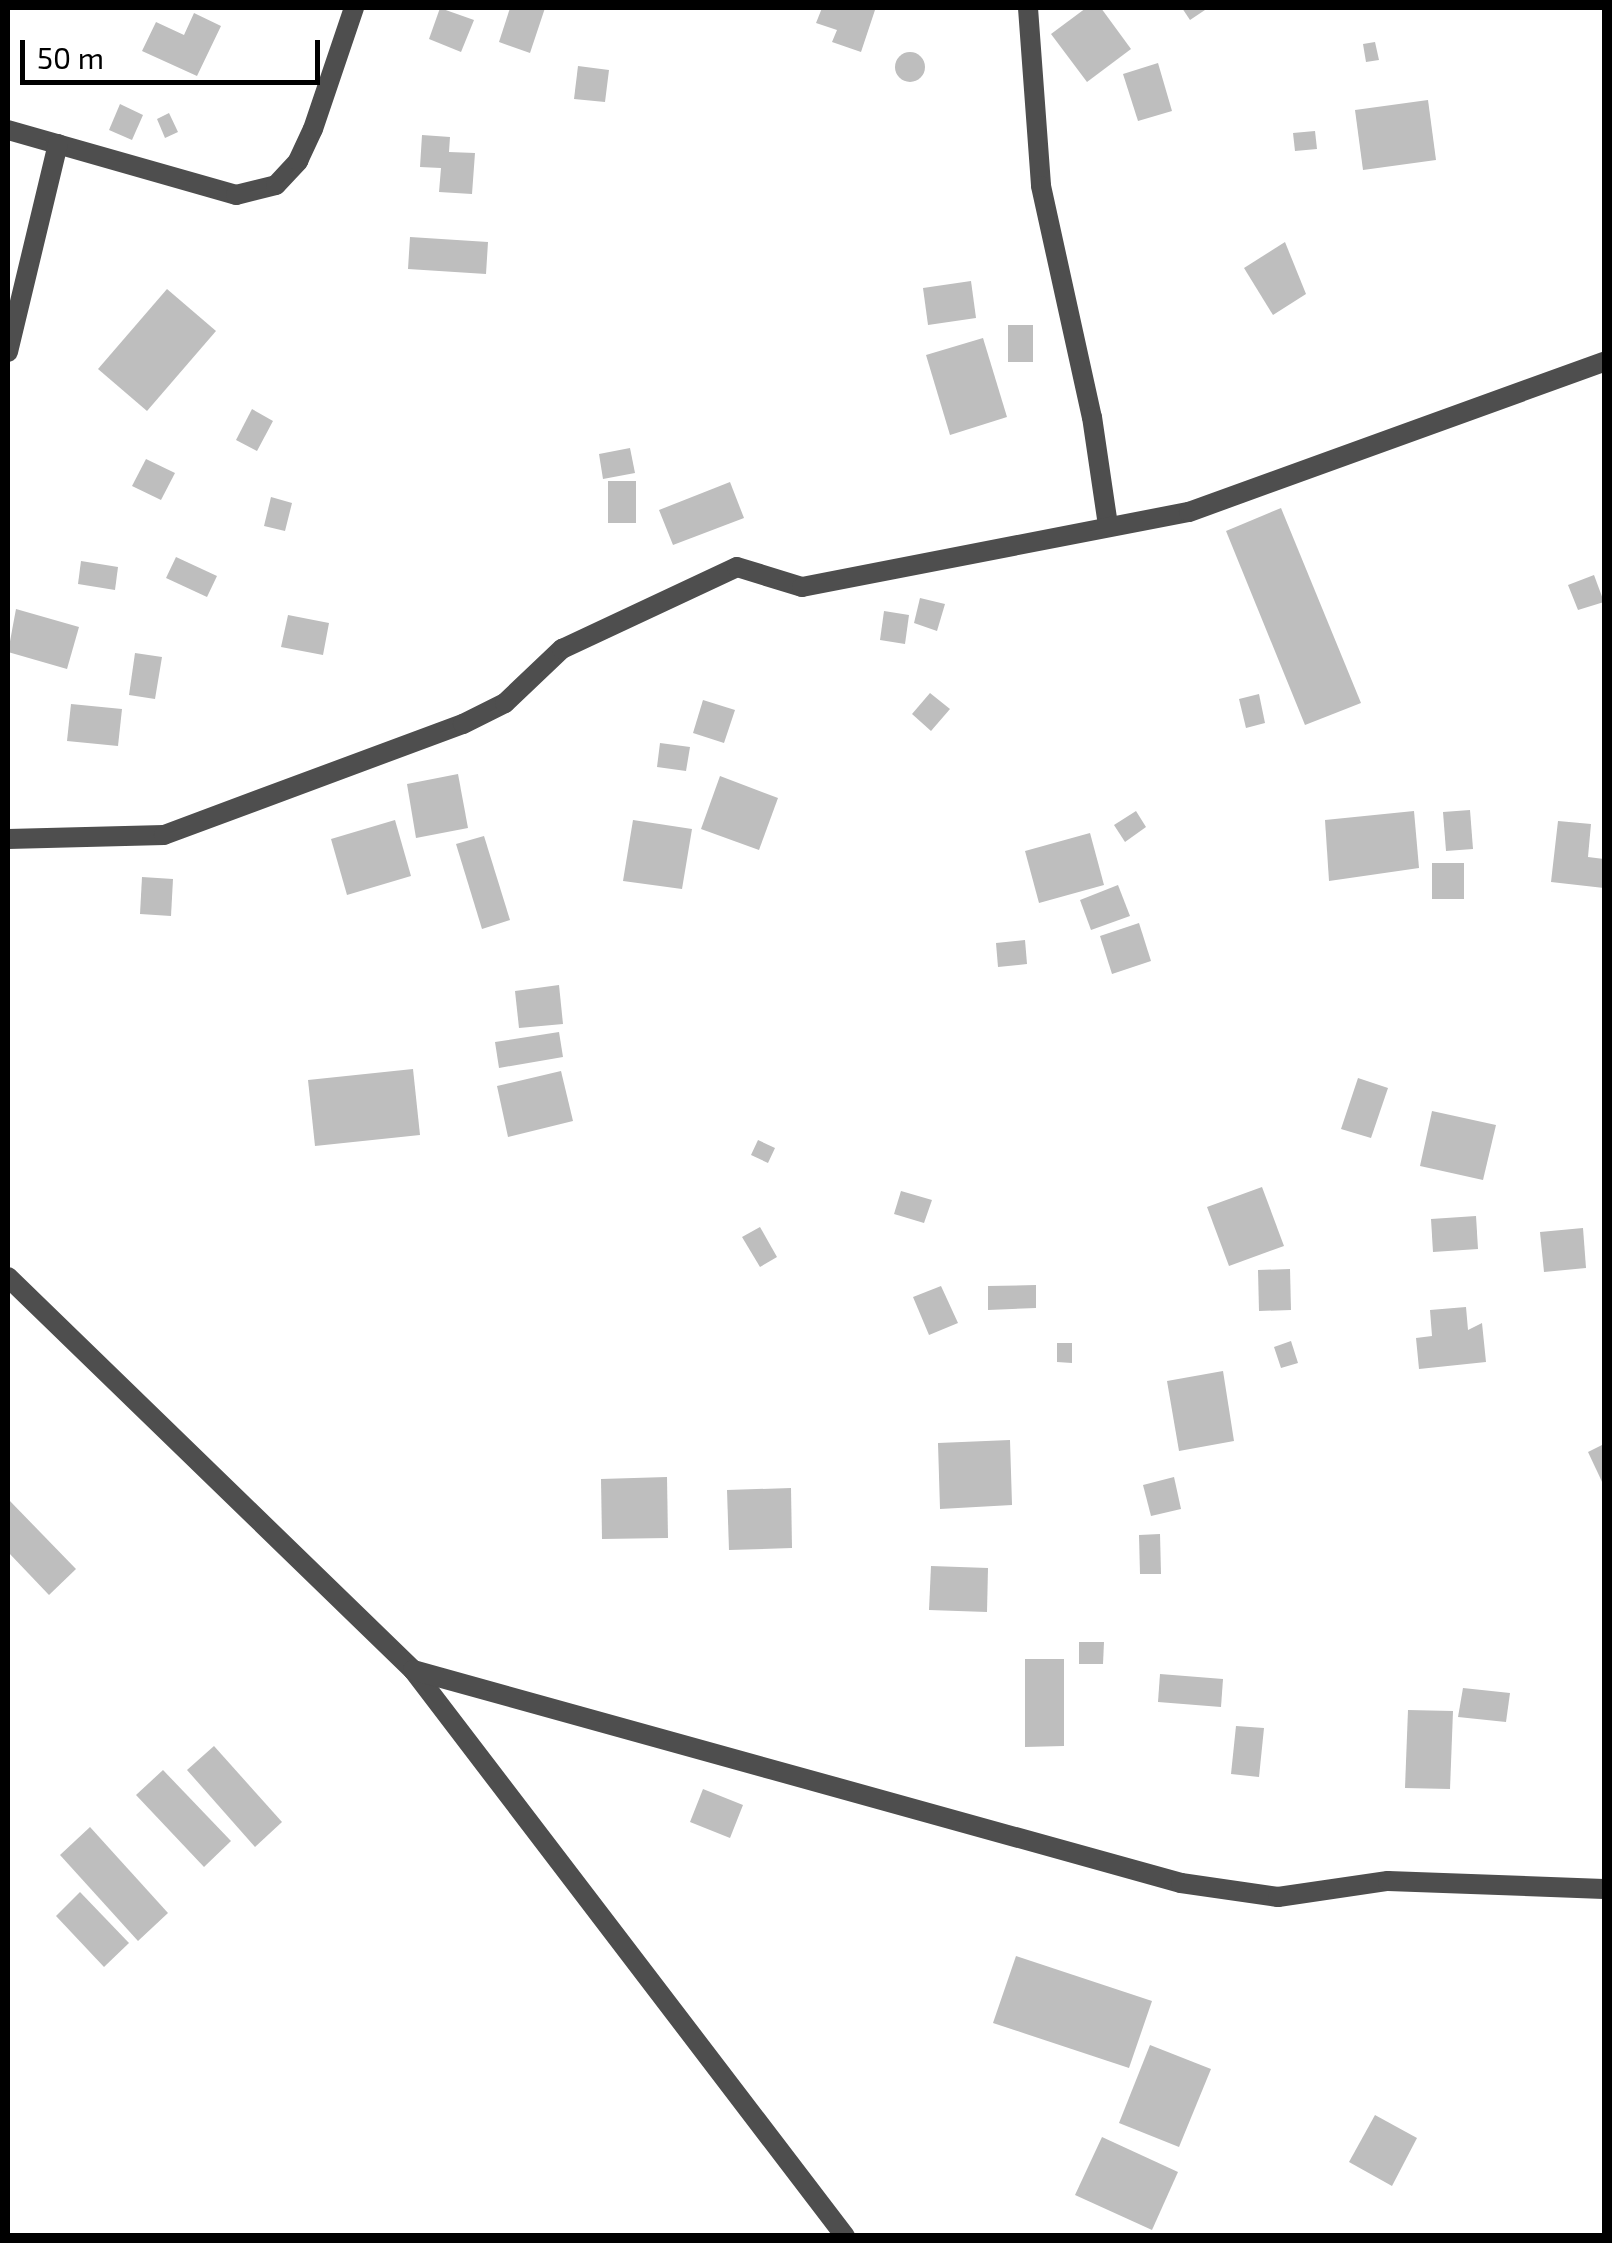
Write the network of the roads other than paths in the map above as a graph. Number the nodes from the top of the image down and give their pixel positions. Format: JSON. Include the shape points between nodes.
{"nodes":[{"id":1,"x":354,"y":8,"type":"edge"},
{"id":2,"x":1028,"y":8,"type":"edge"},
{"id":3,"x":8,"y":130,"type":"edge"},
{"id":4,"x":58,"y":144,"type":"junction"},
{"id":5,"x":8,"y":352,"type":"edge"},
{"id":6,"x":1604,"y":362,"type":"edge"},
{"id":7,"x":1108,"y":525,"type":"junction"},
{"id":8,"x":8,"y":839,"type":"edge"},
{"id":9,"x":8,"y":1277,"type":"edge"},
{"id":10,"x":414,"y":1670,"type":"junction"},
{"id":11,"x":1604,"y":1889,"type":"edge"},
{"id":12,"x":845,"y":2236,"type":"edge"}],
"edges":[{"from":1,"to":4,"type":"street","via":[[313,129],[298,161],[276,185],[236,195]]},
{"from":2,"to":7,"type":"street","via":[[1041,186],[1092,417]]},
{"from":3,"to":4,"type":"street"},
{"from":4,"to":5,"type":"street"},
{"from":6,"to":7,"type":"street","via":[[1189,512]]},
{"from":7,"to":8,"type":"street","via":[[802,587],[736,567],[562,649],[505,704],[463,724],[164,835]]},
{"from":9,"to":10,"type":"street"},
{"from":10,"to":11,"type":"street","via":[[1181,1884],[1278,1897],[1388,1881]]},
{"from":10,"to":12,"type":"street"}]}
